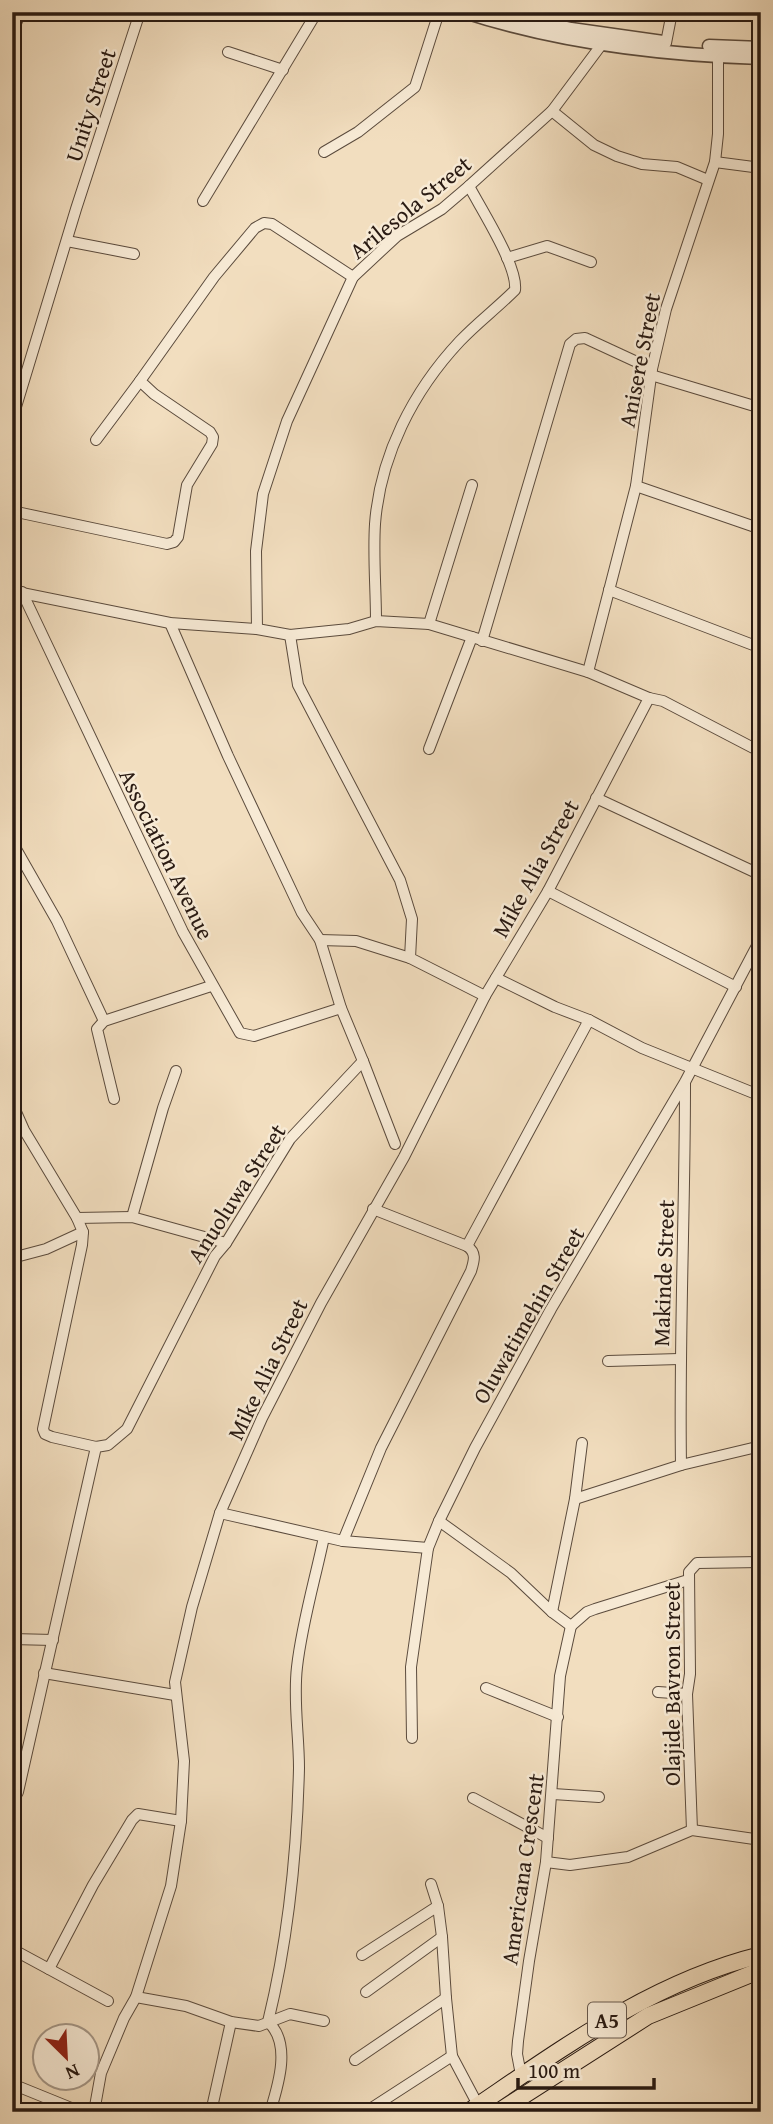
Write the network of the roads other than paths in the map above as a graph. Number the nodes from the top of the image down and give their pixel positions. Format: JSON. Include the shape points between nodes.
{"nodes":[{"id":1,"x":21,"y":12,"type":"edge"},
{"id":2,"x":140,"y":12,"type":"edge"},
{"id":3,"x":317,"y":12,"type":"edge"},
{"id":4,"x":439,"y":12,"type":"edge"},
{"id":5,"x":465,"y":12,"type":"edge"},
{"id":6,"x":497,"y":12,"type":"edge"},
{"id":7,"x":672,"y":12,"type":"edge"},
{"id":8,"x":12,"y":32,"type":"edge"},
{"id":9,"x":666,"y":43,"type":"junction"},
{"id":10,"x":602,"y":44,"type":"junction"},
{"id":11,"x":761,"y":48,"type":"edge"},
{"id":12,"x":228,"y":52,"type":"dead end"},
{"id":13,"x":718,"y":55,"type":"junction"},
{"id":14,"x":761,"y":58,"type":"edge"},
{"id":15,"x":283,"y":69,"type":"junction"},
{"id":16,"x":552,"y":111,"type":"junction"},
{"id":17,"x":324,"y":152,"type":"dead end"},
{"id":18,"x":715,"y":162,"type":"junction"},
{"id":19,"x":761,"y":168,"type":"edge"},
{"id":20,"x":708,"y":180,"type":"junction"},
{"id":21,"x":469,"y":186,"type":"junction"},
{"id":22,"x":203,"y":201,"type":"dead end"},
{"id":23,"x":67,"y":241,"type":"junction"},
{"id":24,"x":134,"y":254,"type":"dead end"},
{"id":25,"x":507,"y":258,"type":"junction"},
{"id":26,"x":591,"y":262,"type":"dead end"},
{"id":27,"x":353,"y":277,"type":"junction"},
{"id":28,"x":651,"y":372,"type":"junction"},
{"id":29,"x":139,"y":381,"type":"junction"},
{"id":30,"x":760,"y":405,"type":"edge"},
{"id":31,"x":12,"y":420,"type":"edge"},
{"id":32,"x":96,"y":440,"type":"dead end"},
{"id":33,"x":472,"y":485,"type":"dead end"},
{"id":34,"x":636,"y":486,"type":"junction"},
{"id":35,"x":12,"y":511,"type":"edge"},
{"id":36,"x":761,"y":529,"type":"edge"},
{"id":37,"x":609,"y":590,"type":"junction"},
{"id":38,"x":17,"y":591,"type":"edge"},
{"id":39,"x":376,"y":621,"type":"junction"},
{"id":40,"x":170,"y":623,"type":"junction"},
{"id":41,"x":429,"y":624,"type":"junction"},
{"id":42,"x":257,"y":629,"type":"junction"},
{"id":43,"x":289,"y":635,"type":"junction"},
{"id":44,"x":477,"y":639,"type":"junction"},
{"id":45,"x":761,"y":648,"type":"edge"},
{"id":46,"x":588,"y":672,"type":"junction"},
{"id":47,"x":649,"y":698,"type":"junction"},
{"id":48,"x":429,"y":748,"type":"dead end"},
{"id":49,"x":761,"y":752,"type":"edge"},
{"id":50,"x":596,"y":798,"type":"junction"},
{"id":51,"x":12,"y":842,"type":"edge"},
{"id":52,"x":761,"y":875,"type":"edge"},
{"id":53,"x":548,"y":891,"type":"junction"},
{"id":54,"x":761,"y":937,"type":"edge"},
{"id":55,"x":320,"y":940,"type":"junction"},
{"id":56,"x":410,"y":958,"type":"junction"},
{"id":57,"x":496,"y":978,"type":"junction"},
{"id":58,"x":211,"y":986,"type":"junction"},
{"id":59,"x":736,"y":987,"type":"junction"},
{"id":60,"x":485,"y":996,"type":"junction"},
{"id":61,"x":341,"y":1008,"type":"junction"},
{"id":62,"x":589,"y":1020,"type":"junction"},
{"id":63,"x":104,"y":1021,"type":"junction"},
{"id":64,"x":363,"y":1060,"type":"junction"},
{"id":65,"x":691,"y":1067,"type":"junction"},
{"id":66,"x":176,"y":1071,"type":"dead end"},
{"id":67,"x":685,"y":1082,"type":"junction"},
{"id":68,"x":761,"y":1096,"type":"edge"},
{"id":69,"x":114,"y":1099,"type":"dead end"},
{"id":70,"x":12,"y":1103,"type":"edge"},
{"id":71,"x":24,"y":1130,"type":"junction"},
{"id":72,"x":12,"y":1133,"type":"edge"},
{"id":73,"x":395,"y":1144,"type":"dead end"},
{"id":74,"x":373,"y":1209,"type":"junction"},
{"id":75,"x":132,"y":1217,"type":"junction"},
{"id":76,"x":77,"y":1218,"type":"junction"},
{"id":77,"x":83,"y":1232,"type":"junction"},
{"id":78,"x":226,"y":1243,"type":"junction"},
{"id":79,"x":467,"y":1246,"type":"junction"},
{"id":80,"x":12,"y":1258,"type":"edge"},
{"id":81,"x":679,"y":1359,"type":"junction"},
{"id":82,"x":608,"y":1361,"type":"dead end"},
{"id":83,"x":582,"y":1443,"type":"dead end"},
{"id":84,"x":761,"y":1446,"type":"edge"},
{"id":85,"x":96,"y":1447,"type":"junction"},
{"id":86,"x":681,"y":1465,"type":"junction"},
{"id":87,"x":575,"y":1499,"type":"junction"},
{"id":88,"x":220,"y":1513,"type":"junction"},
{"id":89,"x":439,"y":1521,"type":"junction"},
{"id":90,"x":324,"y":1536,"type":"junction"},
{"id":91,"x":343,"y":1541,"type":"junction"},
{"id":92,"x":428,"y":1548,"type":"junction"},
{"id":93,"x":761,"y":1562,"type":"edge"},
{"id":94,"x":688,"y":1580,"type":"junction"},
{"id":95,"x":552,"y":1612,"type":"junction"},
{"id":96,"x":571,"y":1626,"type":"junction"},
{"id":97,"x":12,"y":1639,"type":"edge"},
{"id":98,"x":52,"y":1640,"type":"junction"},
{"id":99,"x":44,"y":1674,"type":"junction"},
{"id":100,"x":486,"y":1688,"type":"dead end"},
{"id":101,"x":658,"y":1692,"type":"dead end"},
{"id":102,"x":687,"y":1694,"type":"junction"},
{"id":103,"x":175,"y":1695,"type":"junction"},
{"id":104,"x":558,"y":1717,"type":"junction"},
{"id":105,"x":412,"y":1738,"type":"dead end"},
{"id":106,"x":553,"y":1794,"type":"junction"},
{"id":107,"x":599,"y":1797,"type":"dead end"},
{"id":108,"x":473,"y":1798,"type":"dead end"},
{"id":109,"x":12,"y":1803,"type":"edge"},
{"id":110,"x":181,"y":1821,"type":"junction"},
{"id":111,"x":692,"y":1830,"type":"junction"},
{"id":112,"x":548,"y":1838,"type":"junction"},
{"id":113,"x":761,"y":1840,"type":"edge"},
{"id":114,"x":546,"y":1862,"type":"junction"},
{"id":115,"x":431,"y":1884,"type":"dead end"},
{"id":116,"x":438,"y":1906,"type":"junction"},
{"id":117,"x":442,"y":1937,"type":"junction"},
{"id":118,"x":12,"y":1950,"type":"edge"},
{"id":119,"x":362,"y":1955,"type":"dead end"},
{"id":120,"x":761,"y":1955,"type":"edge"},
{"id":121,"x":49,"y":1969,"type":"junction"},
{"id":122,"x":761,"y":1970,"type":"edge"},
{"id":123,"x":366,"y":1992,"type":"dead end"},
{"id":124,"x":136,"y":1997,"type":"junction"},
{"id":125,"x":446,"y":1998,"type":"junction"},
{"id":126,"x":108,"y":2001,"type":"dead end"},
{"id":127,"x":324,"y":2021,"type":"dead end"},
{"id":128,"x":231,"y":2022,"type":"junction"},
{"id":129,"x":268,"y":2022,"type":"junction"},
{"id":130,"x":452,"y":2056,"type":"junction"},
{"id":131,"x":355,"y":2060,"type":"dead end"},
{"id":132,"x":521,"y":2075,"type":"junction"},
{"id":133,"x":12,"y":2084,"type":"edge"},
{"id":134,"x":473,"y":2108,"type":"edge"},
{"id":135,"x":367,"y":2111,"type":"edge"},
{"id":136,"x":81,"y":2112,"type":"edge"},
{"id":137,"x":94,"y":2112,"type":"edge"},
{"id":138,"x":211,"y":2112,"type":"edge"},
{"id":139,"x":270,"y":2112,"type":"edge"},
{"id":140,"x":498,"y":2112,"type":"edge"}],
"edges":[{"from":1,"to":8,"type":"street"},
{"from":2,"to":23,"type":"street","name":"Unity Street"},
{"from":3,"to":15,"type":"street"},
{"from":4,"to":17,"type":"street","via":[[415,87]]},
{"from":5,"to":10,"type":"street","via":[[504,25]]},
{"from":6,"to":9,"type":"street"},
{"from":7,"to":9,"type":"street"},
{"from":9,"to":11,"type":"street"},
{"from":10,"to":13,"type":"street"},
{"from":10,"to":16,"type":"street","name":"Arilesola Street"},
{"from":12,"to":15,"type":"street"},
{"from":13,"to":14,"type":"street"},
{"from":13,"to":18,"type":"street","name":"Anisere Street"},
{"from":15,"to":22,"type":"street"},
{"from":16,"to":20,"type":"street","via":[[594,145],[617,156],[677,167]]},
{"from":16,"to":21,"type":"street","name":"Arilesola Street"},
{"from":18,"to":19,"type":"street"},
{"from":18,"to":20,"type":"street","name":"Anisere Street"},
{"from":20,"to":28,"type":"street","name":"Anisere Street","via":[[666,309]]},
{"from":21,"to":25,"type":"street"},
{"from":21,"to":27,"type":"street","name":"Arilesola Street","via":[[397,236]]},
{"from":23,"to":24,"type":"street"},
{"from":23,"to":31,"type":"street","name":"Unity Street"},
{"from":25,"to":26,"type":"street","via":[[547,246]]},
{"from":25,"to":39,"type":"street","via":[[515,290],[442,362],[408,411],[397,438],[377,504]]},
{"from":27,"to":29,"type":"street","via":[[264,223],[214,277]]},
{"from":27,"to":42,"type":"street","name":"Arilesola Street","via":[[287,421],[263,494],[256,551]]},
{"from":28,"to":30,"type":"street"},
{"from":28,"to":34,"type":"street","name":"Anisere Street"},
{"from":28,"to":44,"type":"street","via":[[585,338],[570,344]]},
{"from":29,"to":32,"type":"street"},
{"from":29,"to":35,"type":"street","via":[[213,437],[187,485],[174,542]]},
{"from":33,"to":41,"type":"street"},
{"from":34,"to":36,"type":"street"},
{"from":34,"to":37,"type":"street","name":"Anisere Street"},
{"from":37,"to":45,"type":"street"},
{"from":37,"to":46,"type":"street","name":"Anisere Street"},
{"from":38,"to":40,"type":"street"},
{"from":38,"to":58,"type":"street","name":"Association Avenue"},
{"from":39,"to":41,"type":"street"},
{"from":39,"to":43,"type":"street","via":[[349,629]]},
{"from":40,"to":42,"type":"street"},
{"from":40,"to":55,"type":"street","via":[[296,901]]},
{"from":41,"to":44,"type":"street"},
{"from":42,"to":43,"type":"street"},
{"from":43,"to":56,"type":"street","via":[[298,685],[401,880],[412,919]]},
{"from":44,"to":46,"type":"street"},
{"from":44,"to":48,"type":"street"},
{"from":46,"to":47,"type":"street"},
{"from":47,"to":49,"type":"street"},
{"from":47,"to":50,"type":"street","name":"Mike Alia Street"},
{"from":50,"to":52,"type":"street"},
{"from":50,"to":53,"type":"street","name":"Mike Alia Street"},
{"from":51,"to":63,"type":"street","via":[[57,921]]},
{"from":53,"to":57,"type":"street","name":"Mike Alia Street"},
{"from":53,"to":59,"type":"street"},
{"from":54,"to":59,"type":"street","name":"Oluwatimehin Street"},
{"from":55,"to":56,"type":"street","via":[[356,941]]},
{"from":55,"to":61,"type":"street"},
{"from":56,"to":60,"type":"street"},
{"from":57,"to":60,"type":"street","name":"Mike Alia Street"},
{"from":57,"to":62,"type":"street"},
{"from":58,"to":61,"type":"street","name":"Association Avenue","via":[[240,1034],[254,1036]]},
{"from":58,"to":63,"type":"street"},
{"from":59,"to":65,"type":"street","name":"Oluwatimehin Street"},
{"from":60,"to":74,"type":"street","name":"Mike Alia Street"},
{"from":61,"to":64,"type":"street"},
{"from":62,"to":65,"type":"street"},
{"from":62,"to":79,"type":"street"},
{"from":63,"to":69,"type":"street","via":[[97,1030]]},
{"from":64,"to":73,"type":"street"},
{"from":64,"to":78,"type":"street","name":"Anuoluwa Street","via":[[290,1139]]},
{"from":65,"to":67,"type":"street","name":"Oluwatimehin Street"},
{"from":65,"to":68,"type":"street"},
{"from":66,"to":75,"type":"street"},
{"from":67,"to":81,"type":"street","name":"Makinde Street"},
{"from":67,"to":89,"type":"street","name":"Oluwatimehin Street","via":[[551,1309]]},
{"from":70,"to":71,"type":"street"},
{"from":71,"to":72,"type":"street"},
{"from":71,"to":76,"type":"street"},
{"from":74,"to":79,"type":"street"},
{"from":74,"to":88,"type":"street","name":"Mike Alia Street","via":[[262,1418]]},
{"from":75,"to":76,"type":"street"},
{"from":75,"to":78,"type":"street"},
{"from":76,"to":77,"type":"street"},
{"from":77,"to":80,"type":"street"},
{"from":77,"to":85,"type":"street","via":[[43,1429],[52,1437]]},
{"from":78,"to":85,"type":"street","name":"Anuoluwa Street","via":[[215,1256],[127,1429],[118,1439]]},
{"from":79,"to":91,"type":"street","via":[[475,1258],[471,1271],[374,1465]]},
{"from":81,"to":82,"type":"street"},
{"from":81,"to":86,"type":"street","name":"Makinde Street"},
{"from":83,"to":87,"type":"street"},
{"from":84,"to":86,"type":"street"},
{"from":85,"to":98,"type":"street"},
{"from":86,"to":87,"type":"street"},
{"from":87,"to":95,"type":"street"},
{"from":88,"to":90,"type":"street"},
{"from":88,"to":103,"type":"street","name":"Mike Alia Street","via":[[192,1607]]},
{"from":89,"to":92,"type":"street","name":"Oluwatimehin Street"},
{"from":89,"to":95,"type":"street","via":[[511,1573]]},
{"from":90,"to":91,"type":"street"},
{"from":90,"to":129,"type":"street","via":[[298,1665],[299,1768],[292,1873]]},
{"from":91,"to":92,"type":"street"},
{"from":92,"to":105,"type":"street","name":"Oluwatimehin Street","via":[[411,1667]]},
{"from":93,"to":94,"type":"street","name":"Olajide Bavron Street","via":[[697,1563]]},
{"from":94,"to":96,"type":"street","via":[[594,1609]]},
{"from":94,"to":102,"type":"street","name":"Olajide Bavron Street"},
{"from":95,"to":96,"type":"street"},
{"from":96,"to":104,"type":"street","name":"Americana Crescent","via":[[560,1676]]},
{"from":97,"to":98,"type":"street"},
{"from":98,"to":99,"type":"street"},
{"from":99,"to":103,"type":"street"},
{"from":99,"to":109,"type":"street"},
{"from":100,"to":104,"type":"street"},
{"from":101,"to":102,"type":"street"},
{"from":102,"to":111,"type":"street","name":"Olajide Bavron Street"},
{"from":103,"to":110,"type":"street","name":"Mike Alia Street","via":[[184,1761]]},
{"from":104,"to":106,"type":"street","name":"Americana Crescent"},
{"from":106,"to":107,"type":"street"},
{"from":106,"to":112,"type":"street","name":"Americana Crescent"},
{"from":108,"to":112,"type":"street"},
{"from":110,"to":121,"type":"street","via":[[146,1814],[132,1820]]},
{"from":110,"to":124,"type":"street","name":"Mike Alia Street","via":[[171,1886]]},
{"from":111,"to":113,"type":"street"},
{"from":111,"to":114,"type":"street","via":[[628,1857],[570,1865]]},
{"from":112,"to":114,"type":"street","name":"Americana Crescent"},
{"from":114,"to":132,"type":"street","name":"Americana Crescent","via":[[518,2040]]},
{"from":115,"to":116,"type":"street"},
{"from":116,"to":117,"type":"street"},
{"from":116,"to":119,"type":"street"},
{"from":117,"to":123,"type":"street"},
{"from":117,"to":125,"type":"street"},
{"from":118,"to":121,"type":"street"},
{"from":120,"to":132,"type":"highway","number":"A5","via":[[640,2002]]},
{"from":121,"to":126,"type":"street"},
{"from":122,"to":140,"type":"highway","number":"A5","via":[[648,2016]]},
{"from":124,"to":128,"type":"street","via":[[186,2006]]},
{"from":124,"to":137,"type":"street","name":"Mike Alia Street","via":[[101,2073]]},
{"from":125,"to":130,"type":"street"},
{"from":125,"to":131,"type":"street"},
{"from":127,"to":129,"type":"street","via":[[290,2014]]},
{"from":128,"to":129,"type":"street","via":[[259,2026]]},
{"from":128,"to":138,"type":"street"},
{"from":129,"to":139,"type":"street","via":[[280,2053],[280,2078]]},
{"from":130,"to":134,"type":"street"},
{"from":130,"to":135,"type":"street"},
{"from":132,"to":134,"type":"highway","number":"A5"},
{"from":133,"to":136,"type":"street"}]}
